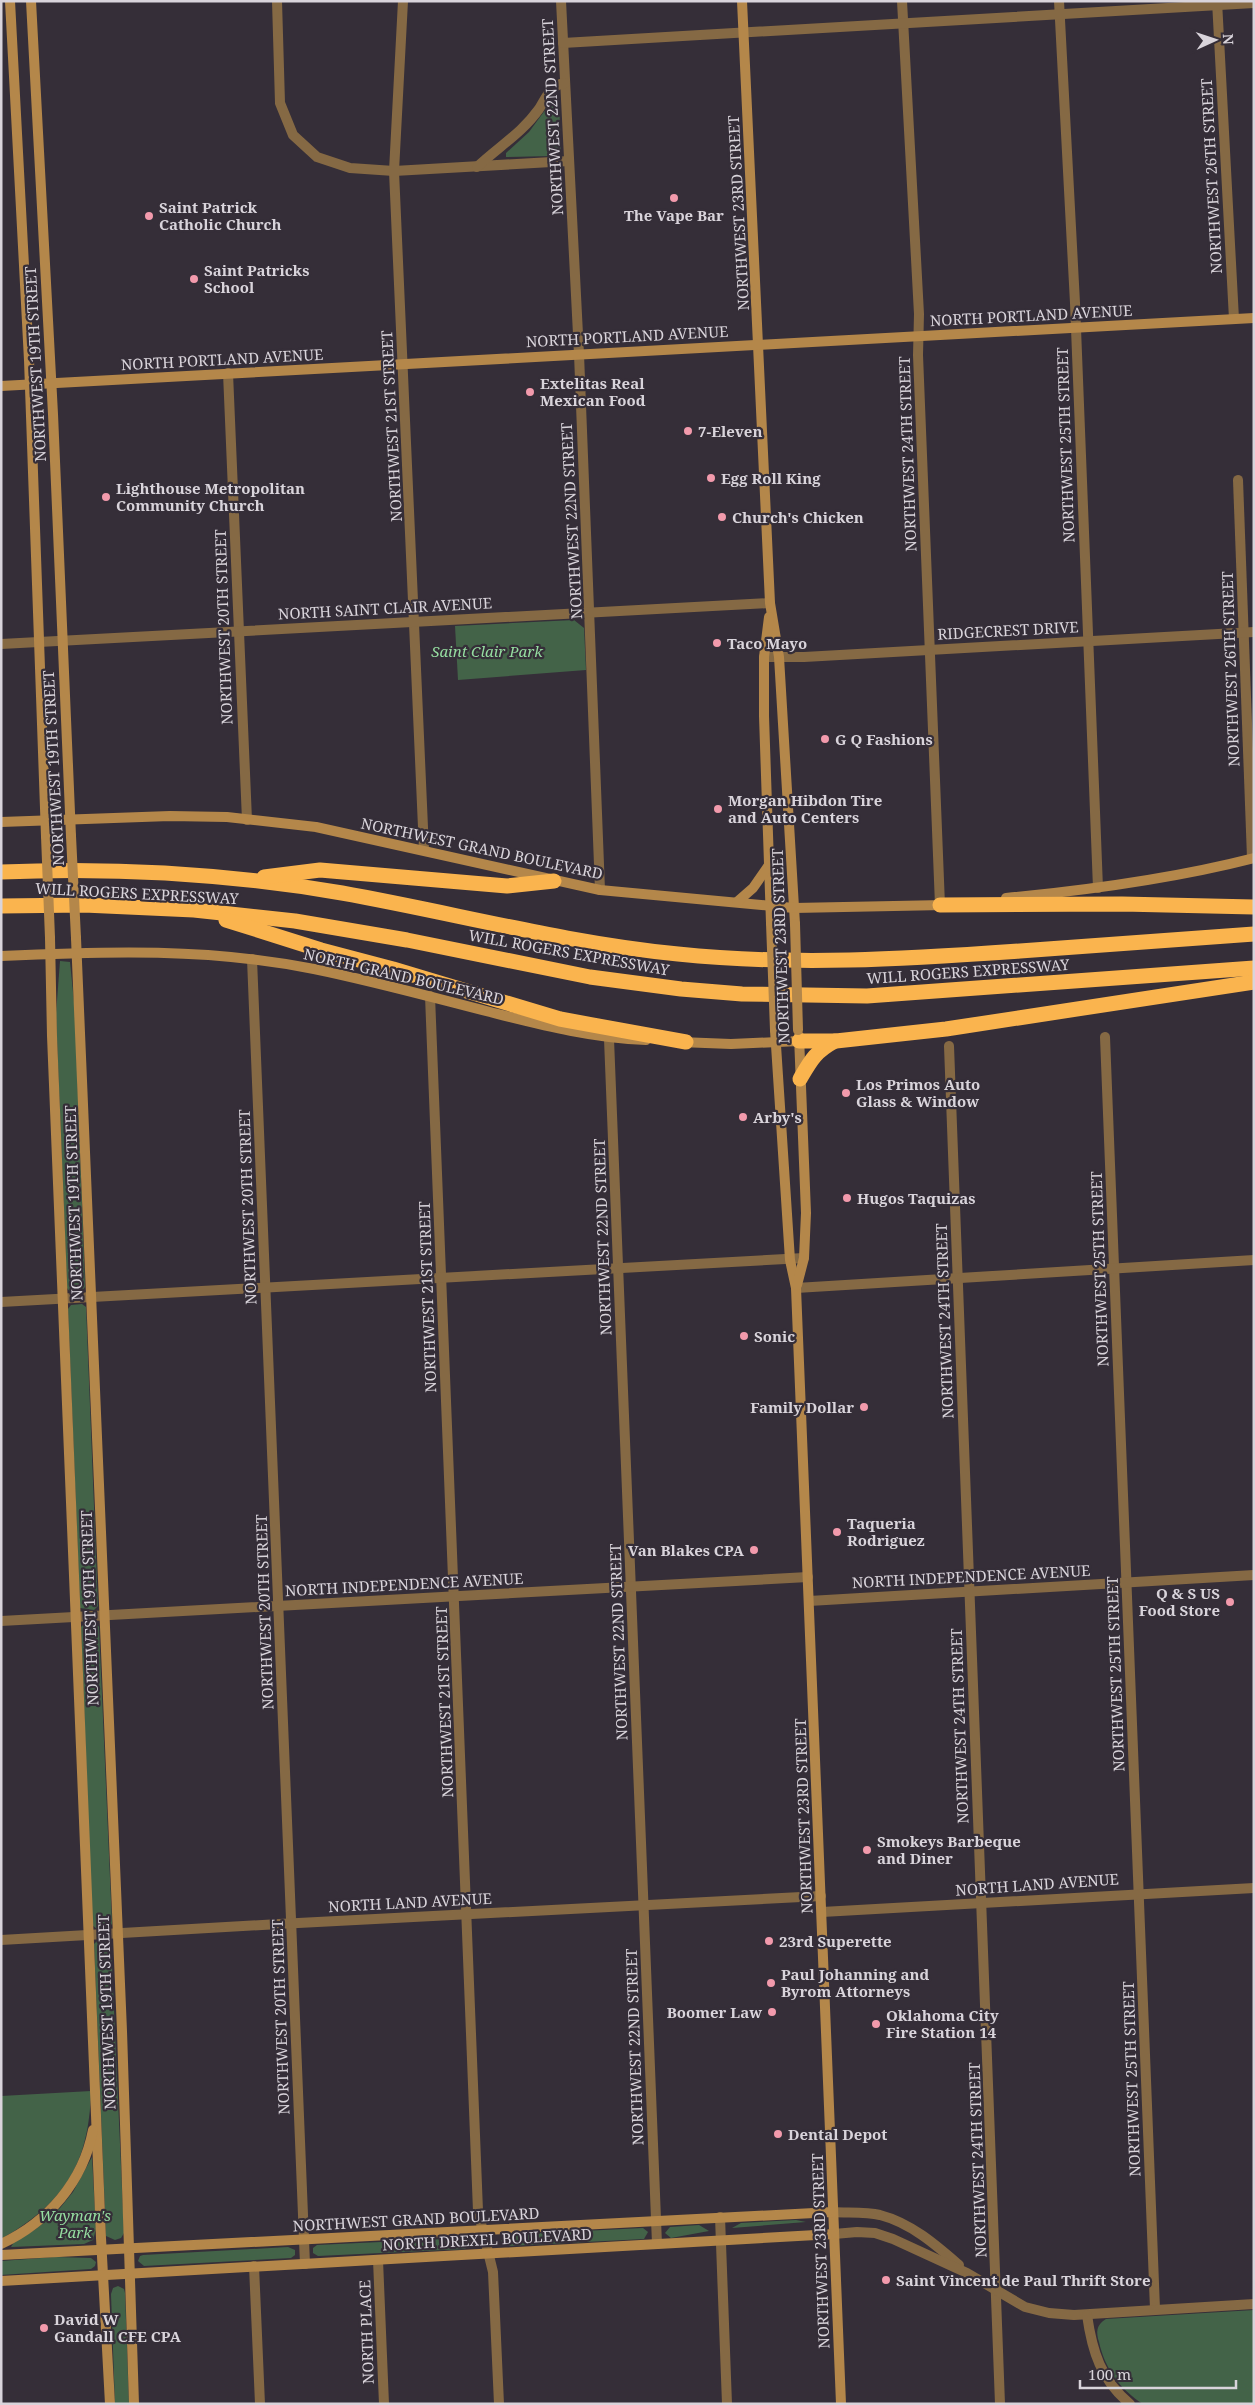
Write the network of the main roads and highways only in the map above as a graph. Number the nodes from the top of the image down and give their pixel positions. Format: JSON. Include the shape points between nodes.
{"nodes":[{"id":1,"x":1,"y":872,"type":"edge"},
{"id":2,"x":237,"y":880,"type":"junction"},
{"id":3,"x":554,"y":881,"type":"road end"},
{"id":4,"x":940,"y":905,"type":"road end"},
{"id":5,"x":1,"y":906,"type":"edge"},
{"id":6,"x":1254,"y":906,"type":"edge"},
{"id":7,"x":194,"y":910,"type":"junction"},
{"id":8,"x":1254,"y":934,"type":"edge"},
{"id":9,"x":1254,"y":968,"type":"edge"},
{"id":10,"x":1254,"y":982,"type":"edge"},
{"id":11,"x":799,"y":1036,"type":"road end"},
{"id":12,"x":836,"y":1041,"type":"junction"},
{"id":13,"x":686,"y":1042,"type":"road end"},
{"id":14,"x":800,"y":1079,"type":"road end"}],
"edges":[{"from":1,"to":2,"type":"highway","name":"WILL ROGERS EXPRESSWAY","via":[[123,871]]},
{"from":2,"to":3,"type":"highway","via":[[320,870],[507,886]]},
{"from":2,"to":8,"type":"highway","name":"WILL ROGERS EXPRESSWAY","via":[[341,893],[594,943],[740,959],[867,961]]},
{"from":4,"to":6,"type":"highway"},
{"from":5,"to":7,"type":"highway","name":"WILL ROGERS EXPRESSWAY","via":[[84,905]]},
{"from":7,"to":9,"type":"highway","name":"WILL ROGERS EXPRESSWAY","via":[[346,929],[590,977],[742,994],[867,996]]},
{"from":7,"to":13,"type":"highway","via":[[560,1019]]},
{"from":10,"to":12,"type":"highway","via":[[946,1029]]},
{"from":11,"to":12,"type":"highway"},
{"from":12,"to":14,"type":"highway","via":[[814,1055]]}]}
